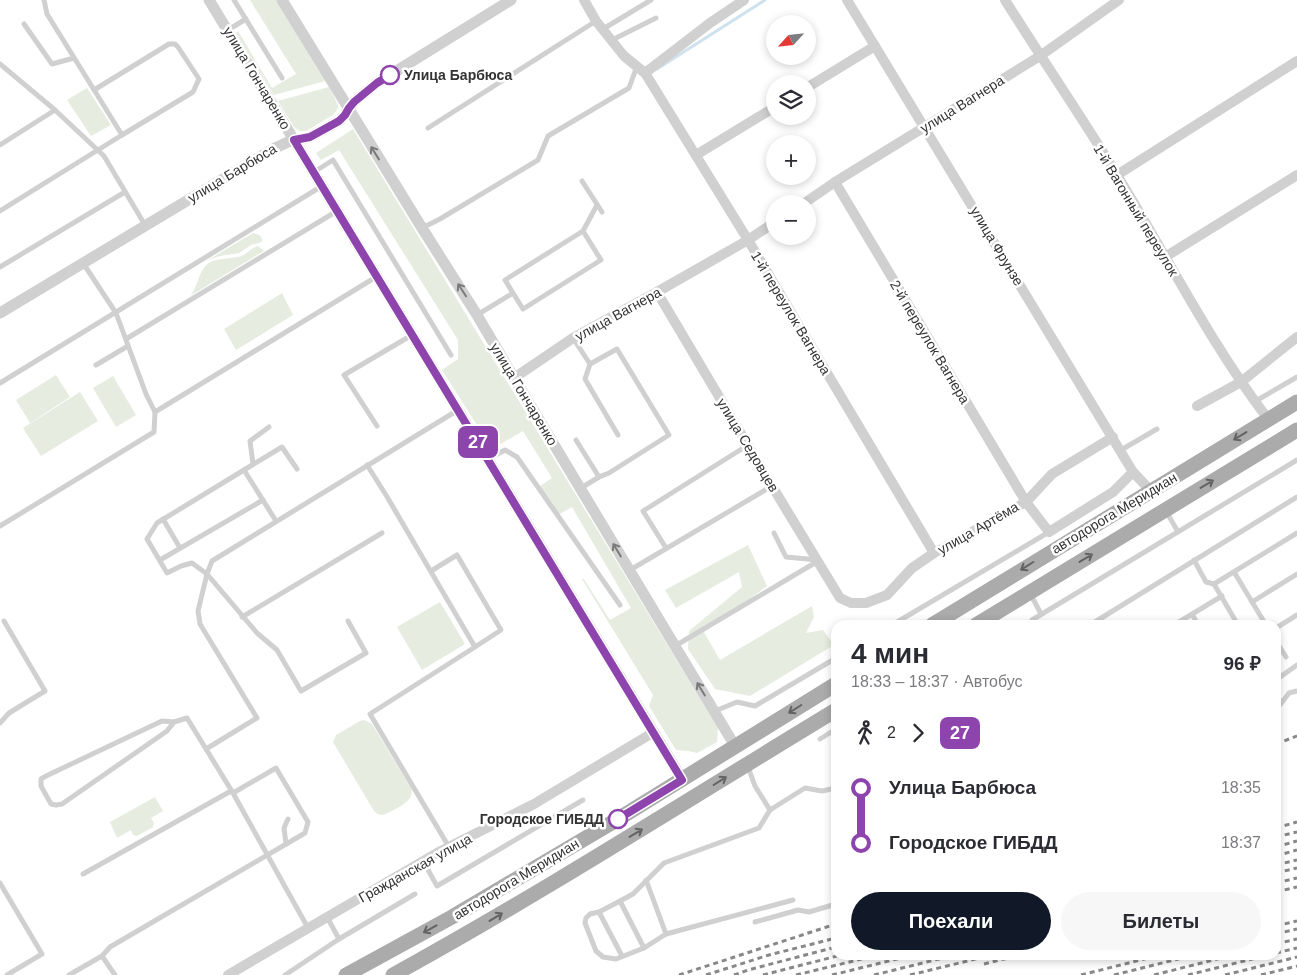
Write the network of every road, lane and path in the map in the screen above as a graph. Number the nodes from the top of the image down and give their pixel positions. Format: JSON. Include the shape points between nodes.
{"nodes":[{"id":1,"x":44,"y":0,"type":"edge"},
{"id":2,"x":209,"y":0,"type":"edge"},
{"id":3,"x":234,"y":0,"type":"edge"},
{"id":4,"x":282,"y":0,"type":"edge"},
{"id":5,"x":511,"y":0,"type":"edge"},
{"id":6,"x":584,"y":0,"type":"edge"},
{"id":7,"x":651,"y":0,"type":"edge"},
{"id":8,"x":744,"y":0,"type":"edge"},
{"id":9,"x":847,"y":0,"type":"edge"},
{"id":10,"x":1005,"y":0,"type":"edge"},
{"id":11,"x":1118,"y":0,"type":"edge"},
{"id":12,"x":656,"y":18,"type":"dead end"},
{"id":13,"x":246,"y":19,"type":"junction"},
{"id":14,"x":24,"y":24,"type":"dead end"},
{"id":15,"x":600,"y":25,"type":"junction"},
{"id":16,"x":227,"y":31,"type":"junction"},
{"id":17,"x":612,"y":40,"type":"junction"},
{"id":18,"x":875,"y":46,"type":"junction"},
{"id":19,"x":1040,"y":56,"type":"junction"},
{"id":20,"x":74,"y":58,"type":"junction"},
{"id":21,"x":1297,"y":61,"type":"edge"},
{"id":22,"x":0,"y":64,"type":"edge"},
{"id":23,"x":636,"y":66,"type":"junction"},
{"id":24,"x":646,"y":73,"type":"junction"},
{"id":25,"x":282,"y":78,"type":"dead end"},
{"id":26,"x":816,"y":82,"type":"edge"},
{"id":27,"x":94,"y":90,"type":"junction"},
{"id":28,"x":349,"y":108,"type":"junction"},
{"id":29,"x":55,"y":110,"type":"junction"},
{"id":30,"x":766,"y":112,"type":"edge"},
{"id":31,"x":924,"y":127,"type":"junction"},
{"id":32,"x":428,"y":128,"type":"dead end"},
{"id":33,"x":122,"y":135,"type":"junction"},
{"id":34,"x":294,"y":140,"type":"junction"},
{"id":35,"x":0,"y":145,"type":"edge"},
{"id":36,"x":98,"y":150,"type":"junction"},
{"id":37,"x":696,"y":155,"type":"junction"},
{"id":38,"x":314,"y":172,"type":"junction"},
{"id":39,"x":1297,"y":175,"type":"edge"},
{"id":40,"x":1117,"y":176,"type":"junction"},
{"id":41,"x":582,"y":181,"type":"dead end"},
{"id":42,"x":835,"y":182,"type":"junction"},
{"id":43,"x":322,"y":186,"type":"junction"},
{"id":44,"x":125,"y":192,"type":"junction"},
{"id":45,"x":816,"y":195,"type":"edge"},
{"id":46,"x":597,"y":204,"type":"junction"},
{"id":47,"x":0,"y":210,"type":"edge"},
{"id":48,"x":337,"y":210,"type":"junction"},
{"id":49,"x":602,"y":212,"type":"dead end"},
{"id":50,"x":145,"y":226,"type":"junction"},
{"id":51,"x":422,"y":228,"type":"junction"},
{"id":52,"x":766,"y":228,"type":"edge"},
{"id":53,"x":583,"y":231,"type":"junction"},
{"id":54,"x":748,"y":240,"type":"junction"},
{"id":55,"x":1165,"y":257,"type":"junction"},
{"id":56,"x":83,"y":263,"type":"junction"},
{"id":57,"x":0,"y":267,"type":"edge"},
{"id":58,"x":377,"y":276,"type":"junction"},
{"id":59,"x":657,"y":292,"type":"junction"},
{"id":60,"x":513,"y":293,"type":"junction"},
{"id":61,"x":0,"y":313,"type":"edge"},
{"id":62,"x":116,"y":313,"type":"junction"},
{"id":63,"x":478,"y":315,"type":"junction"},
{"id":64,"x":413,"y":334,"type":"junction"},
{"id":65,"x":1297,"y":337,"type":"edge"},
{"id":66,"x":573,"y":338,"type":"junction"},
{"id":67,"x":126,"y":339,"type":"junction"},
{"id":68,"x":128,"y":346,"type":"junction"},
{"id":69,"x":451,"y":355,"type":"dead end"},
{"id":70,"x":590,"y":364,"type":"junction"},
{"id":71,"x":96,"y":365,"type":"dead end"},
{"id":72,"x":1297,"y":377,"type":"edge"},
{"id":73,"x":514,"y":378,"type":"junction"},
{"id":74,"x":1240,"y":382,"type":"junction"},
{"id":75,"x":0,"y":383,"type":"edge"},
{"id":76,"x":1254,"y":402,"type":"junction"},
{"id":77,"x":1297,"y":402,"type":"edge"},
{"id":78,"x":1197,"y":406,"type":"dead end"},
{"id":79,"x":458,"y":410,"type":"junction"},
{"id":80,"x":155,"y":412,"type":"junction"},
{"id":81,"x":1268,"y":420,"type":"junction"},
{"id":82,"x":377,"y":426,"type":"dead end"},
{"id":83,"x":269,"y":427,"type":"dead end"},
{"id":84,"x":1157,"y":429,"type":"dead end"},
{"id":85,"x":1297,"y":430,"type":"edge"},
{"id":86,"x":618,"y":435,"type":"dead end"},
{"id":87,"x":1113,"y":438,"type":"junction"},
{"id":88,"x":576,"y":440,"type":"dead end"},
{"id":89,"x":748,"y":445,"type":"junction"},
{"id":90,"x":1121,"y":450,"type":"junction"},
{"id":91,"x":488,"y":459,"type":"junction"},
{"id":92,"x":1297,"y":460,"type":"edge"},
{"id":93,"x":253,"y":464,"type":"junction"},
{"id":94,"x":368,"y":465,"type":"junction"},
{"id":95,"x":296,"y":469,"type":"dead end"},
{"id":96,"x":244,"y":470,"type":"junction"},
{"id":97,"x":1133,"y":472,"type":"junction"},
{"id":98,"x":599,"y":477,"type":"junction"},
{"id":99,"x":772,"y":486,"type":"junction"},
{"id":100,"x":580,"y":489,"type":"junction"},
{"id":101,"x":1150,"y":490,"type":"junction"},
{"id":102,"x":1297,"y":498,"type":"edge"},
{"id":103,"x":263,"y":500,"type":"junction"},
{"id":104,"x":1026,"y":502,"type":"junction"},
{"id":105,"x":1165,"y":510,"type":"junction"},
{"id":106,"x":163,"y":519,"type":"junction"},
{"id":107,"x":276,"y":521,"type":"junction"},
{"id":108,"x":0,"y":526,"type":"edge"},
{"id":109,"x":1049,"y":532,"type":"junction"},
{"id":110,"x":1178,"y":532,"type":"junction"},
{"id":111,"x":382,"y":533,"type":"dead end"},
{"id":112,"x":774,"y":533,"type":"dead end"},
{"id":113,"x":1297,"y":533,"type":"edge"},
{"id":114,"x":180,"y":548,"type":"junction"},
{"id":115,"x":666,"y":548,"type":"junction"},
{"id":116,"x":934,"y":553,"type":"junction"},
{"id":117,"x":160,"y":560,"type":"junction"},
{"id":118,"x":818,"y":560,"type":"junction"},
{"id":119,"x":1194,"y":560,"type":"junction"},
{"id":120,"x":431,"y":570,"type":"junction"},
{"id":121,"x":630,"y":570,"type":"junction"},
{"id":122,"x":1234,"y":572,"type":"junction"},
{"id":123,"x":207,"y":574,"type":"junction"},
{"id":124,"x":1297,"y":574,"type":"edge"},
{"id":125,"x":1214,"y":584,"type":"junction"},
{"id":126,"x":1030,"y":592,"type":"junction"},
{"id":127,"x":1222,"y":596,"type":"junction"},
{"id":128,"x":840,"y":598,"type":"joint"},
{"id":129,"x":1252,"y":602,"type":"junction"},
{"id":130,"x":620,"y":605,"type":"dead end"},
{"id":131,"x":1041,"y":614,"type":"junction"},
{"id":132,"x":1192,"y":614,"type":"junction"},
{"id":133,"x":1297,"y":615,"type":"edge"},
{"id":134,"x":242,"y":617,"type":"junction"},
{"id":135,"x":900,"y":620,"type":"edge"},
{"id":136,"x":940,"y":620,"type":"edge"},
{"id":137,"x":984,"y":620,"type":"edge"},
{"id":138,"x":1032,"y":620,"type":"dead end"},
{"id":139,"x":1098,"y":620,"type":"edge"},
{"id":140,"x":1182,"y":620,"type":"edge"},
{"id":141,"x":1195,"y":620,"type":"edge"},
{"id":142,"x":1235,"y":620,"type":"edge"},
{"id":143,"x":1263,"y":620,"type":"edge"},
{"id":144,"x":4,"y":621,"type":"dead end"},
{"id":145,"x":348,"y":621,"type":"dead end"},
{"id":146,"x":1281,"y":625,"type":"edge"},
{"id":147,"x":675,"y":646,"type":"junction"},
{"id":148,"x":475,"y":647,"type":"junction"},
{"id":149,"x":1281,"y":650,"type":"edge"},
{"id":150,"x":1286,"y":658,"type":"dead end"},
{"id":151,"x":831,"y":661,"type":"edge"},
{"id":152,"x":1297,"y":665,"type":"edge"},
{"id":153,"x":1281,"y":676,"type":"edge"},
{"id":154,"x":831,"y":687,"type":"edge"},
{"id":155,"x":1297,"y":690,"type":"edge"},
{"id":156,"x":1281,"y":703,"type":"edge"},
{"id":157,"x":714,"y":711,"type":"junction"},
{"id":158,"x":831,"y":713,"type":"edge"},
{"id":159,"x":174,"y":722,"type":"junction"},
{"id":160,"x":0,"y":724,"type":"edge"},
{"id":161,"x":654,"y":732,"type":"junction"},
{"id":162,"x":831,"y":732,"type":"edge"},
{"id":163,"x":820,"y":738,"type":"dead end"},
{"id":164,"x":735,"y":746,"type":"junction"},
{"id":165,"x":206,"y":749,"type":"junction"},
{"id":166,"x":747,"y":764,"type":"junction"},
{"id":167,"x":682,"y":780,"type":"junction"},
{"id":168,"x":831,"y":789,"type":"edge"},
{"id":169,"x":232,"y":792,"type":"junction"},
{"id":170,"x":694,"y":798,"type":"junction"},
{"id":171,"x":583,"y":800,"type":"dead end"},
{"id":172,"x":770,"y":810,"type":"junction"},
{"id":173,"x":288,"y":819,"type":"dead end"},
{"id":174,"x":286,"y":844,"type":"junction"},
{"id":175,"x":450,"y":847,"type":"junction"},
{"id":176,"x":267,"y":855,"type":"junction"},
{"id":177,"x":423,"y":861,"type":"junction"},
{"id":178,"x":83,"y":874,"type":"dead end"},
{"id":179,"x":646,"y":880,"type":"junction"},
{"id":180,"x":0,"y":883,"type":"edge"},
{"id":181,"x":415,"y":894,"type":"dead end"},
{"id":182,"x":793,"y":900,"type":"dead end"},
{"id":183,"x":620,"y":901,"type":"junction"},
{"id":184,"x":831,"y":906,"type":"edge"},
{"id":185,"x":599,"y":912,"type":"junction"},
{"id":186,"x":327,"y":917,"type":"junction"},
{"id":187,"x":755,"y":922,"type":"dead end"},
{"id":188,"x":308,"y":928,"type":"junction"},
{"id":189,"x":666,"y":934,"type":"junction"},
{"id":190,"x":339,"y":940,"type":"junction"},
{"id":191,"x":644,"y":948,"type":"junction"},
{"id":192,"x":102,"y":956,"type":"junction"},
{"id":193,"x":622,"y":956,"type":"junction"},
{"id":194,"x":6,"y":975,"type":"edge"},
{"id":195,"x":69,"y":975,"type":"edge"},
{"id":196,"x":115,"y":975,"type":"edge"},
{"id":197,"x":228,"y":975,"type":"edge"},
{"id":198,"x":285,"y":975,"type":"edge"},
{"id":199,"x":346,"y":975,"type":"edge"},
{"id":200,"x":393,"y":975,"type":"edge"}],
"edges":[{"from":1,"to":20,"type":"lane","via":[[46,14]]},
{"from":2,"to":16,"type":"street","name":"улица Гончаренко"},
{"from":3,"to":13,"type":"lane"},
{"from":4,"to":28,"type":"street","name":"улица Гончаренко"},
{"from":5,"to":28,"type":"street","name":"улица Барбюса","via":[[377,83]]},
{"from":6,"to":15,"type":"street"},
{"from":7,"to":15,"type":"lane"},
{"from":8,"to":24,"type":"street","via":[[710,22]]},
{"from":9,"to":18,"type":"street","name":"улица Фрунзе"},
{"from":10,"to":19,"type":"street","name":"1-й Вагонный переулок"},
{"from":11,"to":19,"type":"street","name":"улица Вагнера"},
{"from":12,"to":17,"type":"lane"},
{"from":13,"to":16,"type":"lane"},
{"from":13,"to":25,"type":"lane"},
{"from":14,"to":20,"type":"lane","via":[[52,64]]},
{"from":15,"to":17,"type":"street"},
{"from":15,"to":32,"type":"lane"},
{"from":16,"to":34,"type":"street","name":"улица Гончаренко"},
{"from":17,"to":23,"type":"street"},
{"from":18,"to":26,"type":"street"},
{"from":18,"to":31,"type":"street","name":"улица Фрунзе"},
{"from":19,"to":31,"type":"street","name":"улица Вагнера"},
{"from":19,"to":40,"type":"street","name":"1-й Вагонный переулок"},
{"from":20,"to":27,"type":"lane"},
{"from":21,"to":40,"type":"street"},
{"from":22,"to":29,"type":"lane"},
{"from":23,"to":24,"type":"street"},
{"from":23,"to":51,"type":"lane","via":[[629,88],[548,136],[538,160]]},
{"from":24,"to":37,"type":"street","name":"1-й переулок Вагнера"},
{"from":27,"to":33,"type":"lane"},
{"from":27,"to":33,"type":"lane","via":[[170,44],[178,47],[198,79],[193,92]]},
{"from":28,"to":34,"type":"street","name":"улица Барбюса","via":[[339,121],[310,137]]},
{"from":51,"to":28,"type":"street","name":"улица Гончаренко","one_way":true},
{"from":29,"to":35,"type":"lane"},
{"from":29,"to":36,"type":"lane"},
{"from":30,"to":37,"type":"street"},
{"from":31,"to":42,"type":"street","name":"улица Вагнера"},
{"from":31,"to":87,"type":"street","name":"улица Фрунзе"},
{"from":33,"to":36,"type":"lane"},
{"from":34,"to":38,"type":"street","name":"улица Гончаренко"},
{"from":34,"to":50,"type":"street","name":"улица Барбюса","via":[[273,149]]},
{"from":36,"to":44,"type":"lane"},
{"from":36,"to":47,"type":"lane"},
{"from":37,"to":54,"type":"street","name":"1-й переулок Вагнера"},
{"from":38,"to":43,"type":"street","name":"улица Гончаренко"},
{"from":38,"to":69,"type":"lane","via":[[333,160]]},
{"from":39,"to":55,"type":"street"},
{"from":40,"to":55,"type":"street","name":"1-й Вагонный переулок"},
{"from":41,"to":46,"type":"lane"},
{"from":42,"to":45,"type":"street","name":"улица Вагнера"},
{"from":42,"to":104,"type":"street","name":"2-й переулок Вагнера"},
{"from":43,"to":48,"type":"street","name":"улица Гончаренко"},
{"from":43,"to":62,"type":"lane"},
{"from":44,"to":50,"type":"lane"},
{"from":44,"to":57,"type":"lane"},
{"from":46,"to":49,"type":"lane"},
{"from":46,"to":53,"type":"lane"},
{"from":48,"to":58,"type":"street","name":"улица Гончаренко"},
{"from":48,"to":67,"type":"lane"},
{"from":50,"to":56,"type":"street","name":"улица Барбюса"},
{"from":63,"to":51,"type":"street","name":"улица Гончаренко","one_way":true},
{"from":52,"to":54,"type":"street","name":"улица Вагнера"},
{"from":53,"to":60,"type":"lane","via":[[505,280]]},
{"from":53,"to":60,"type":"lane","via":[[601,260],[523,309]]},
{"from":54,"to":59,"type":"street","name":"улица Вагнера"},
{"from":54,"to":116,"type":"street","name":"1-й переулок Вагнера"},
{"from":55,"to":74,"type":"street","name":"1-й Вагонный переулок"},
{"from":56,"to":61,"type":"street","name":"улица Барбюса"},
{"from":56,"to":62,"type":"lane"},
{"from":58,"to":64,"type":"street","name":"улица Гончаренко"},
{"from":58,"to":80,"type":"lane"},
{"from":59,"to":66,"type":"street","name":"улица Вагнера"},
{"from":59,"to":89,"type":"street","name":"улица Седовцев"},
{"from":60,"to":63,"type":"lane"},
{"from":62,"to":67,"type":"lane"},
{"from":62,"to":75,"type":"lane"},
{"from":63,"to":73,"type":"street","name":"улица Гончаренко"},
{"from":64,"to":79,"type":"street","name":"улица Гончаренко"},
{"from":64,"to":82,"type":"lane","via":[[344,374]]},
{"from":65,"to":74,"type":"street"},
{"from":66,"to":70,"type":"lane"},
{"from":66,"to":73,"type":"street","name":"улица Вагнера"},
{"from":67,"to":68,"type":"lane"},
{"from":68,"to":71,"type":"lane"},
{"from":68,"to":80,"type":"lane"},
{"from":70,"to":86,"type":"lane","via":[[585,379]]},
{"from":70,"to":98,"type":"lane","via":[[617,349],[669,436]]},
{"from":72,"to":76,"type":"lane"},
{"from":73,"to":100,"type":"street","name":"улица Гончаренко"},
{"from":74,"to":76,"type":"street","name":"1-й Вагонный переулок"},
{"from":74,"to":78,"type":"street"},
{"from":76,"to":81,"type":"street","name":"1-й Вагонный переулок"},
{"from":77,"to":81,"type":"main road","name":"автодорога Меридиан"},
{"from":79,"to":91,"type":"street","name":"улица Гончаренко"},
{"from":79,"to":94,"type":"lane"},
{"from":80,"to":108,"type":"lane","via":[[154,432]]},
{"from":81,"to":101,"type":"main road","name":"автодорога Меридиан","one_way":true},
{"from":83,"to":93,"type":"lane","via":[[250,441]]},
{"from":84,"to":90,"type":"lane"},
{"from":105,"to":85,"type":"main road","name":"автодорога Меридиан","one_way":true},
{"from":87,"to":90,"type":"street","name":"улица Фрунзе"},
{"from":87,"to":104,"type":"street","name":"улица Артёма","via":[[1052,474]]},
{"from":88,"to":98,"type":"lane"},
{"from":89,"to":99,"type":"street","name":"улица Седовцев"},
{"from":89,"to":115,"type":"lane","via":[[643,511]]},
{"from":90,"to":97,"type":"street","name":"улица Фрунзе"},
{"from":91,"to":130,"type":"lane","via":[[505,450],[517,457]]},
{"from":91,"to":161,"type":"street","name":"улица Гончаренко"},
{"from":92,"to":110,"type":"lane"},
{"from":93,"to":95,"type":"lane","via":[[282,447]]},
{"from":93,"to":96,"type":"lane"},
{"from":94,"to":107,"type":"lane"},
{"from":94,"to":120,"type":"lane"},
{"from":96,"to":103,"type":"lane"},
{"from":96,"to":106,"type":"lane"},
{"from":97,"to":101,"type":"street","name":"улица Фрунзе"},
{"from":97,"to":109,"type":"street","via":[[1113,492]]},
{"from":98,"to":100,"type":"lane"},
{"from":99,"to":115,"type":"lane"},
{"from":99,"to":118,"type":"street","name":"улица Седовцев"},
{"from":121,"to":100,"type":"street","name":"улица Гончаренко","one_way":true},
{"from":101,"to":136,"type":"main road","name":"автодорога Меридиан","one_way":true},
{"from":102,"to":119,"type":"lane"},
{"from":103,"to":107,"type":"lane"},
{"from":103,"to":114,"type":"lane"},
{"from":104,"to":109,"type":"street","name":"2-й переулок Вагнера"},
{"from":104,"to":116,"type":"street","name":"улица Артёма"},
{"from":105,"to":110,"type":"lane"},
{"from":126,"to":105,"type":"main road","name":"автодорога Меридиан","one_way":true},
{"from":106,"to":114,"type":"lane"},
{"from":106,"to":117,"type":"lane","via":[[148,539]]},
{"from":107,"to":123,"type":"lane","via":[[212,560]]},
{"from":109,"to":135,"type":"lane"},
{"from":110,"to":131,"type":"lane"},
{"from":111,"to":134,"type":"lane"},
{"from":112,"to":118,"type":"lane","via":[[786,557]]},
{"from":113,"to":122,"type":"lane"},
{"from":114,"to":117,"type":"lane"},
{"from":115,"to":121,"type":"lane"},
{"from":116,"to":128,"type":"street","name":"улица Артёма","via":[[912,568],[887,595],[866,603],[851,603]]},
{"from":117,"to":123,"type":"lane","via":[[167,573],[192,563]]},
{"from":118,"to":128,"type":"street","name":"улица Седовцев"},
{"from":118,"to":147,"type":"lane"},
{"from":119,"to":125,"type":"lane","via":[[1206,582]]},
{"from":119,"to":139,"type":"lane"},
{"from":120,"to":148,"type":"lane"},
{"from":120,"to":148,"type":"lane","via":[[457,555],[502,630]]},
{"from":121,"to":147,"type":"street","name":"улица Гончаренко"},
{"from":122,"to":125,"type":"lane"},
{"from":122,"to":129,"type":"lane"},
{"from":123,"to":134,"type":"lane"},
{"from":123,"to":165,"type":"lane","via":[[198,611],[200,624],[257,718]]},
{"from":124,"to":129,"type":"lane"},
{"from":125,"to":127,"type":"lane"},
{"from":126,"to":131,"type":"lane"},
{"from":126,"to":137,"type":"main road","name":"автодорога Меридиан"},
{"from":127,"to":132,"type":"lane"},
{"from":127,"to":142,"type":"lane"},
{"from":129,"to":143,"type":"lane"},
{"from":131,"to":138,"type":"lane"},
{"from":132,"to":140,"type":"lane"},
{"from":132,"to":141,"type":"lane"},
{"from":133,"to":146,"type":"lane"},
{"from":134,"to":145,"type":"lane","via":[[277,650],[301,691],[366,653]]},
{"from":144,"to":160,"type":"lane","via":[[45,691],[9,713]]},
{"from":157,"to":147,"type":"street","name":"улица Гончаренко","one_way":true},
{"from":148,"to":175,"type":"lane","via":[[370,714]]},
{"from":149,"to":150,"type":"lane"},
{"from":151,"to":157,"type":"lane","via":[[756,706],[737,702]]},
{"from":152,"to":153,"type":"lane"},
{"from":154,"to":164,"type":"main road","name":"автодорога Меридиан","one_way":true},
{"from":155,"to":156,"type":"lane","via":[[1289,693]]},
{"from":157,"to":164,"type":"street","name":"улица Гончаренко"},
{"from":158,"to":166,"type":"main road","name":"автодорога Меридиан"},
{"from":159,"to":159,"type":"lane","via":[[167,731],[62,804],[52,804],[41,786],[41,779],[46,776],[162,721]]},
{"from":159,"to":165,"type":"lane","via":[[187,718]]},
{"from":161,"to":167,"type":"street","name":"улица Гончаренко"},
{"from":161,"to":175,"type":"street","name":"Гражданская улица","via":[[534,804]]},
{"from":162,"to":163,"type":"lane"},
{"from":164,"to":166,"type":"main road","name":"улица Гончаренко"},
{"from":164,"to":167,"type":"main road","name":"автодорога Меридиан"},
{"from":165,"to":169,"type":"lane"},
{"from":170,"to":166,"type":"main road","name":"автодорога Меридиан","one_way":true},
{"from":166,"to":172,"type":"lane","via":[[755,786]]},
{"from":167,"to":170,"type":"main road","name":"улица Гончаренко"},
{"from":167,"to":199,"type":"main road","name":"автодорога Меридиан","one_way":true,"via":[[452,917]]},
{"from":168,"to":172,"type":"lane","via":[[805,788]]},
{"from":169,"to":174,"type":"lane","via":[[276,768],[308,822],[305,832]]},
{"from":169,"to":176,"type":"lane"},
{"from":169,"to":178,"type":"lane"},
{"from":200,"to":170,"type":"main road","name":"автодорога Меридиан","one_way":true},
{"from":171,"to":177,"type":"lane","via":[[438,886]]},
{"from":172,"to":179,"type":"lane","via":[[759,828],[664,864]]},
{"from":173,"to":174,"type":"lane","via":[[284,828]]},
{"from":174,"to":176,"type":"lane"},
{"from":175,"to":177,"type":"street","name":"Гражданская улица"},
{"from":176,"to":188,"type":"lane"},
{"from":176,"to":192,"type":"lane","via":[[110,947]]},
{"from":177,"to":186,"type":"street","name":"Гражданская улица"},
{"from":179,"to":183,"type":"lane"},
{"from":179,"to":189,"type":"lane"},
{"from":180,"to":194,"type":"lane","via":[[42,954]]},
{"from":181,"to":190,"type":"lane"},
{"from":182,"to":189,"type":"lane"},
{"from":183,"to":185,"type":"lane"},
{"from":183,"to":191,"type":"lane"},
{"from":184,"to":187,"type":"lane","via":[[810,912],[798,910]]},
{"from":185,"to":193,"type":"lane"},
{"from":185,"to":193,"type":"lane","via":[[590,914],[585,923],[596,951],[603,957],[616,959]]},
{"from":186,"to":188,"type":"street","name":"Гражданская улица"},
{"from":186,"to":190,"type":"lane"},
{"from":188,"to":197,"type":"street","name":"Гражданская улица"},
{"from":189,"to":191,"type":"lane"},
{"from":190,"to":198,"type":"lane"},
{"from":191,"to":193,"type":"lane"},
{"from":192,"to":195,"type":"lane"},
{"from":192,"to":196,"type":"lane"}]}
